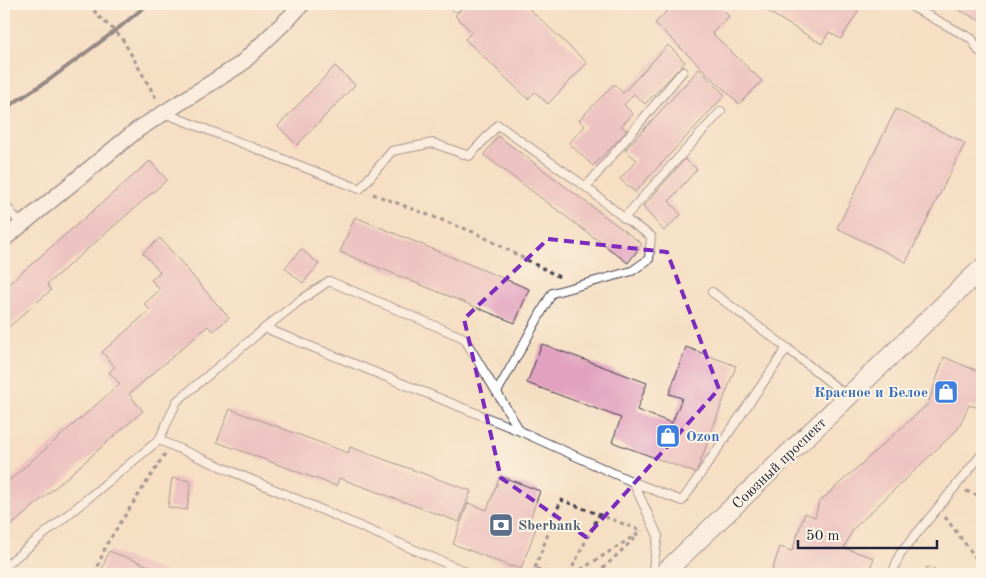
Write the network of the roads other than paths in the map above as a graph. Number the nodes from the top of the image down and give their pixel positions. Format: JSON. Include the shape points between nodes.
{"nodes":[{"id":1,"x":302,"y":4,"type":"edge"},
{"id":2,"x":907,"y":4,"type":"edge"},
{"id":3,"x":982,"y":52,"type":"edge"},
{"id":4,"x":683,"y":71,"type":"dead end"},
{"id":5,"x":721,"y":111,"type":"dead end"},
{"id":6,"x":164,"y":113,"type":"junction"},
{"id":7,"x":586,"y":187,"type":"junction"},
{"id":8,"x":4,"y":204,"type":"edge"},
{"id":9,"x":624,"y":218,"type":"junction"},
{"id":10,"x":22,"y":224,"type":"junction"},
{"id":11,"x":4,"y":240,"type":"edge"},
{"id":12,"x":982,"y":268,"type":"edge"},
{"id":13,"x":712,"y":292,"type":"dead end"},
{"id":14,"x":265,"y":328,"type":"junction"},
{"id":15,"x":787,"y":348,"type":"junction"},
{"id":16,"x":497,"y":392,"type":"junction"},
{"id":17,"x":848,"y":397,"type":"junction"},
{"id":18,"x":520,"y":431,"type":"junction"},
{"id":19,"x":158,"y":440,"type":"junction"},
{"id":20,"x":982,"y":454,"type":"edge"},
{"id":21,"x":633,"y":482,"type":"junction"},
{"id":22,"x":4,"y":567,"type":"edge"},
{"id":23,"x":471,"y":574,"type":"edge"},
{"id":24,"x":652,"y":574,"type":"edge"},
{"id":25,"x":663,"y":574,"type":"edge"},
{"id":26,"x":892,"y":574,"type":"edge"}],
"edges":[{"from":1,"to":6,"type":"street","via":[[240,64]]},
{"from":2,"to":3,"type":"lane","via":[[972,39]]},
{"from":4,"to":7,"type":"lane"},
{"from":5,"to":9,"type":"lane"},
{"from":6,"to":7,"type":"lane","via":[[360,189],[392,151],[433,143],[469,156],[498,125]]},
{"from":6,"to":10,"type":"street","via":[[137,130]]},
{"from":7,"to":9,"type":"lane"},
{"from":8,"to":10,"type":"lane"},
{"from":9,"to":16,"type":"lane","via":[[652,236],[649,259],[632,271],[552,293]]},
{"from":10,"to":11,"type":"street"},
{"from":12,"to":17,"type":"street","name":"Союзный проспект"},
{"from":13,"to":15,"type":"lane"},
{"from":14,"to":16,"type":"lane","via":[[329,281],[464,338]]},
{"from":14,"to":18,"type":"lane"},
{"from":14,"to":19,"type":"lane","via":[[177,401]]},
{"from":15,"to":17,"type":"lane"},
{"from":15,"to":21,"type":"lane","via":[[682,501]]},
{"from":16,"to":18,"type":"lane"},
{"from":17,"to":25,"type":"street","name":"Союзный проспект"},
{"from":18,"to":21,"type":"lane"},
{"from":19,"to":22,"type":"lane"},
{"from":19,"to":23,"type":"lane"},
{"from":20,"to":26,"type":"lane","via":[[900,554]]},
{"from":21,"to":24,"type":"lane","via":[[658,536]]}]}
